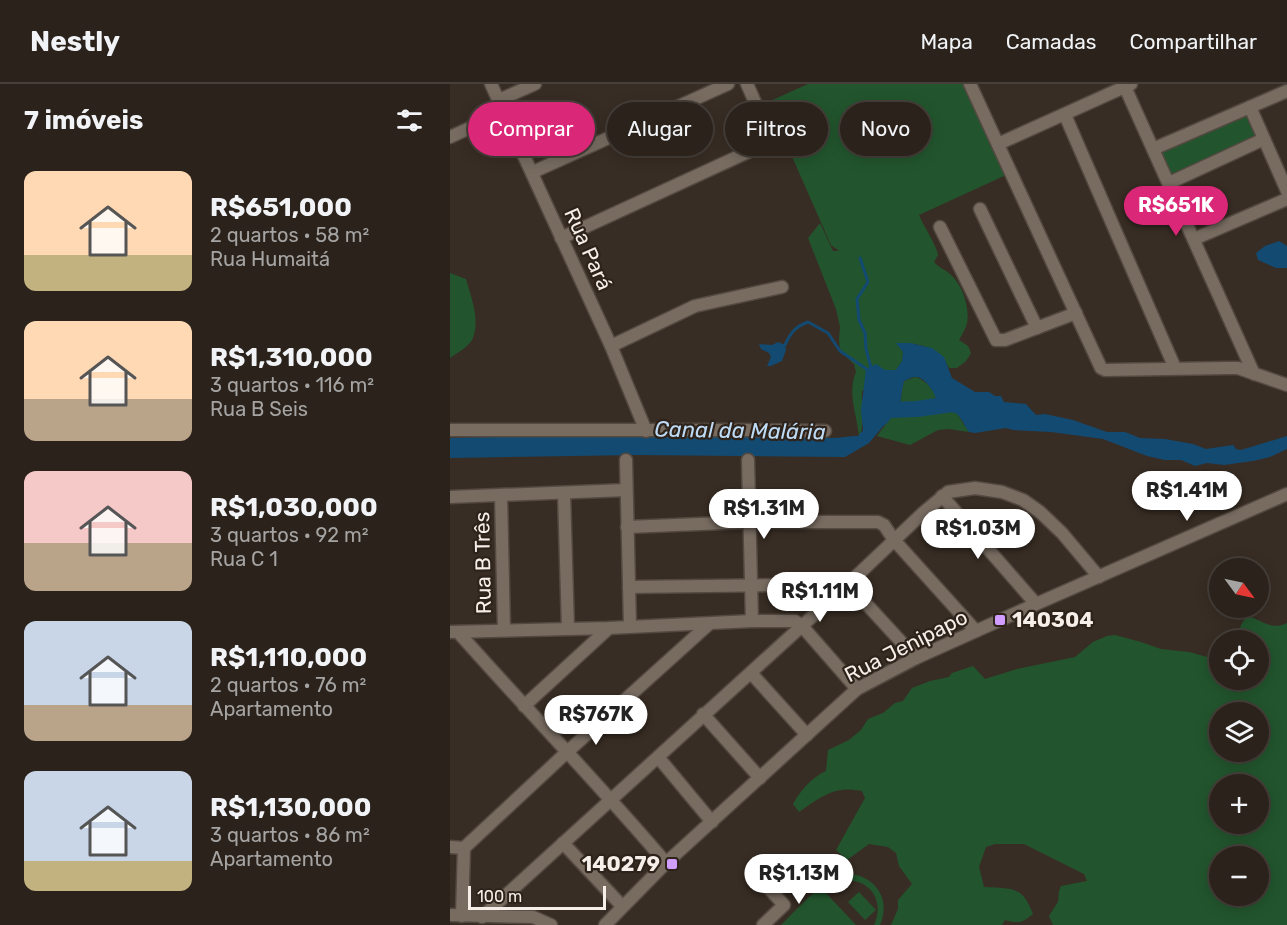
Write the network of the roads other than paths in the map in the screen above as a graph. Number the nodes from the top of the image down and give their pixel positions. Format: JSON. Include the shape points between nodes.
{"nodes":[{"id":1,"x":491,"y":84,"type":"edge"},
{"id":2,"x":535,"y":84,"type":"edge"},
{"id":3,"x":728,"y":84,"type":"edge"},
{"id":4,"x":747,"y":84,"type":"edge"},
{"id":5,"x":970,"y":84,"type":"edge"},
{"id":6,"x":1129,"y":86,"type":"edge"},
{"id":7,"x":1287,"y":91,"type":"edge"},
{"id":8,"x":500,"y":102,"type":"edge"},
{"id":9,"x":508,"y":102,"type":"edge"},
{"id":10,"x":1250,"y":107,"type":"junction"},
{"id":11,"x":1065,"y":115,"type":"junction"},
{"id":12,"x":468,"y":126,"type":"edge"},
{"id":13,"x":450,"y":137,"type":"edge"},
{"id":14,"x":1264,"y":139,"type":"junction"},
{"id":15,"x":998,"y":144,"type":"junction"},
{"id":16,"x":1153,"y":149,"type":"junction"},
{"id":17,"x":525,"y":156,"type":"edge"},
{"id":18,"x":533,"y":172,"type":"junction"},
{"id":19,"x":1169,"y":183,"type":"junction"},
{"id":20,"x":1287,"y":192,"type":"edge"},
{"id":21,"x":1287,"y":199,"type":"edge"},
{"id":22,"x":980,"y":209,"type":"dead end"},
{"id":23,"x":940,"y":227,"type":"dead end"},
{"id":24,"x":561,"y":237,"type":"junction"},
{"id":25,"x":1194,"y":239,"type":"junction"},
{"id":26,"x":782,"y":287,"type":"dead end"},
{"id":27,"x":1076,"y":313,"type":"junction"},
{"id":28,"x":1037,"y":328,"type":"junction"},
{"id":29,"x":611,"y":346,"type":"junction"},
{"id":30,"x":1175,"y":368,"type":"junction"},
{"id":31,"x":1254,"y":374,"type":"junction"},
{"id":32,"x":1287,"y":385,"type":"edge"},
{"id":33,"x":450,"y":430,"type":"edge"},
{"id":34,"x":646,"y":431,"type":"junction"},
{"id":35,"x":825,"y":431,"type":"dead end"},
{"id":36,"x":626,"y":460,"type":"dead end"},
{"id":37,"x":748,"y":460,"type":"dead end"},
{"id":38,"x":626,"y":490,"type":"junction"},
{"id":39,"x":564,"y":493,"type":"junction"},
{"id":40,"x":945,"y":494,"type":"junction"},
{"id":41,"x":1287,"y":494,"type":"edge"},
{"id":42,"x":501,"y":496,"type":"junction"},
{"id":43,"x":450,"y":497,"type":"edge"},
{"id":44,"x":748,"y":522,"type":"junction"},
{"id":45,"x":627,"y":527,"type":"junction"},
{"id":46,"x":894,"y":540,"type":"junction"},
{"id":47,"x":1099,"y":577,"type":"junction"},
{"id":48,"x":848,"y":584,"type":"junction"},
{"id":49,"x":751,"y":585,"type":"junction"},
{"id":50,"x":629,"y":586,"type":"junction"},
{"id":51,"x":1036,"y":604,"type":"junction"},
{"id":52,"x":752,"y":621,"type":"junction"},
{"id":53,"x":709,"y":624,"type":"junction"},
{"id":54,"x":630,"y":626,"type":"junction"},
{"id":55,"x":802,"y":626,"type":"junction"},
{"id":56,"x":609,"y":628,"type":"junction"},
{"id":57,"x":504,"y":629,"type":"junction"},
{"id":58,"x":568,"y":629,"type":"junction"},
{"id":59,"x":976,"y":631,"type":"junction"},
{"id":60,"x":454,"y":632,"type":"edge"},
{"id":61,"x":916,"y":658,"type":"junction"},
{"id":62,"x":751,"y":673,"type":"junction"},
{"id":63,"x":857,"y":689,"type":"junction"},
{"id":64,"x":524,"y":706,"type":"junction"},
{"id":65,"x":703,"y":714,"type":"junction"},
{"id":66,"x":807,"y":735,"type":"junction"},
{"id":67,"x":566,"y":753,"type":"junction"},
{"id":68,"x":658,"y":757,"type":"junction"},
{"id":69,"x":760,"y":778,"type":"junction"},
{"id":70,"x":611,"y":799,"type":"junction"},
{"id":71,"x":712,"y":822,"type":"junction"},
{"id":72,"x":563,"y":843,"type":"junction"},
{"id":73,"x":450,"y":847,"type":"edge"},
{"id":74,"x":464,"y":848,"type":"junction"},
{"id":75,"x":666,"y":863,"type":"junction"},
{"id":76,"x":764,"y":883,"type":"dead end"},
{"id":77,"x":622,"y":906,"type":"junction"},
{"id":78,"x":467,"y":918,"type":"edge"},
{"id":79,"x":551,"y":925,"type":"edge"},
{"id":80,"x":605,"y":925,"type":"edge"},
{"id":81,"x":763,"y":925,"type":"edge"}],
"edges":[{"from":1,"to":8,"type":"street","name":"Rua Pará"},
{"from":2,"to":9,"type":"street"},
{"from":3,"to":18,"type":"street"},
{"from":4,"to":24,"type":"street","via":[[772,140]]},
{"from":5,"to":15,"type":"street"},
{"from":6,"to":11,"type":"street"},
{"from":6,"to":16,"type":"street"},
{"from":7,"to":10,"type":"street"},
{"from":10,"to":14,"type":"street"},
{"from":10,"to":16,"type":"street"},
{"from":11,"to":15,"type":"street"},
{"from":11,"to":30,"type":"street"},
{"from":12,"to":13,"type":"street"},
{"from":14,"to":19,"type":"street"},
{"from":14,"to":20,"type":"street"},
{"from":15,"to":27,"type":"street"},
{"from":16,"to":19,"type":"street"},
{"from":17,"to":18,"type":"street","name":"Rua Pará"},
{"from":18,"to":24,"type":"street","name":"Rua Pará"},
{"from":19,"to":25,"type":"street"},
{"from":21,"to":25,"type":"street"},
{"from":22,"to":28,"type":"street"},
{"from":23,"to":28,"type":"street","via":[[996,340]]},
{"from":24,"to":29,"type":"street","name":"Rua Pará"},
{"from":25,"to":31,"type":"street"},
{"from":26,"to":29,"type":"street","via":[[695,306]]},
{"from":27,"to":28,"type":"street"},
{"from":27,"to":30,"type":"street","via":[[1100,367],[1105,370]]},
{"from":29,"to":34,"type":"street","name":"Rua Pará"},
{"from":30,"to":31,"type":"street","via":[[1238,368]]},
{"from":31,"to":32,"type":"street"},
{"from":33,"to":34,"type":"street"},
{"from":34,"to":35,"type":"street"},
{"from":36,"to":38,"type":"street"},
{"from":37,"to":44,"type":"street"},
{"from":38,"to":39,"type":"street"},
{"from":38,"to":45,"type":"street"},
{"from":39,"to":42,"type":"street"},
{"from":39,"to":58,"type":"street"},
{"from":40,"to":46,"type":"street"},
{"from":40,"to":47,"type":"street","via":[[975,488],[1023,500],[1062,533]]},
{"from":40,"to":51,"type":"street"},
{"from":41,"to":47,"type":"street","name":"Rua Jenipapo"},
{"from":42,"to":43,"type":"street"},
{"from":42,"to":57,"type":"street","name":"Rua B Três"},
{"from":44,"to":45,"type":"street"},
{"from":44,"to":46,"type":"street","via":[[872,522],[884,525]]},
{"from":44,"to":49,"type":"street"},
{"from":45,"to":50,"type":"street"},
{"from":46,"to":48,"type":"street"},
{"from":46,"to":59,"type":"street"},
{"from":47,"to":51,"type":"street","name":"Rua Jenipapo"},
{"from":48,"to":49,"type":"street"},
{"from":48,"to":55,"type":"street"},
{"from":48,"to":61,"type":"street"},
{"from":49,"to":50,"type":"street"},
{"from":49,"to":52,"type":"street"},
{"from":50,"to":54,"type":"street"},
{"from":51,"to":59,"type":"street","name":"Rua Jenipapo"},
{"from":52,"to":53,"type":"street"},
{"from":52,"to":55,"type":"street","via":[[795,621]]},
{"from":53,"to":54,"type":"street"},
{"from":53,"to":67,"type":"street"},
{"from":54,"to":56,"type":"street"},
{"from":55,"to":62,"type":"street"},
{"from":55,"to":63,"type":"street"},
{"from":56,"to":58,"type":"street"},
{"from":56,"to":64,"type":"street"},
{"from":57,"to":58,"type":"street"},
{"from":57,"to":60,"type":"street"},
{"from":59,"to":61,"type":"street","name":"Rua Jenipapo"},
{"from":60,"to":64,"type":"street"},
{"from":61,"to":63,"type":"street","name":"Rua Jenipapo"},
{"from":62,"to":65,"type":"street"},
{"from":62,"to":66,"type":"street"},
{"from":63,"to":66,"type":"street","name":"Rua Jenipapo"},
{"from":64,"to":67,"type":"street"},
{"from":65,"to":68,"type":"street"},
{"from":65,"to":69,"type":"street"},
{"from":66,"to":69,"type":"street","name":"Rua Jenipapo"},
{"from":67,"to":70,"type":"street"},
{"from":67,"to":74,"type":"street"},
{"from":68,"to":70,"type":"street"},
{"from":68,"to":71,"type":"street"},
{"from":69,"to":71,"type":"street","name":"Rua Jenipapo"},
{"from":70,"to":72,"type":"street"},
{"from":70,"to":75,"type":"street"},
{"from":71,"to":75,"type":"street","name":"Rua Jenipapo"},
{"from":72,"to":77,"type":"street"},
{"from":72,"to":78,"type":"street"},
{"from":73,"to":74,"type":"street"},
{"from":74,"to":78,"type":"street"},
{"from":75,"to":77,"type":"street","name":"Rua Jenipapo"},
{"from":76,"to":81,"type":"street","via":[[784,905]]},
{"from":77,"to":80,"type":"street","name":"Rua Jenipapo"},
{"from":78,"to":79,"type":"street","via":[[533,917]]}]}
